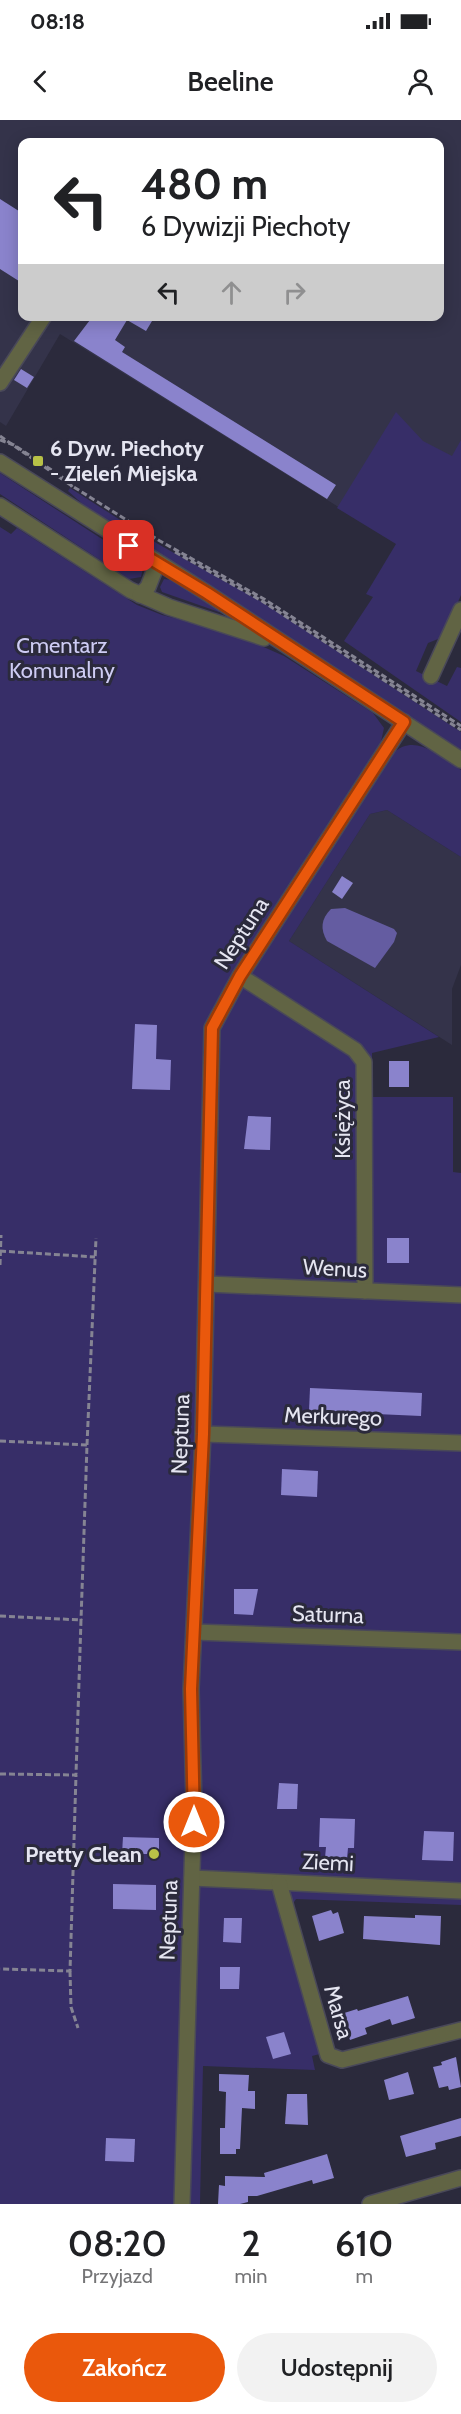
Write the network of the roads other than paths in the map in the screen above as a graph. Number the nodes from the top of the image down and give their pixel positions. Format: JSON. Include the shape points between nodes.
{"nodes":[{"id":1,"x":41,"y":321,"type":"edge"},
{"id":2,"x":0,"y":383,"type":"edge"},
{"id":3,"x":0,"y":462,"type":"edge"},
{"id":4,"x":0,"y":506,"type":"edge"},
{"id":5,"x":157,"y":564,"type":"junction"},
{"id":6,"x":140,"y":595,"type":"junction"},
{"id":7,"x":461,"y":610,"type":"edge"},
{"id":8,"x":284,"y":645,"type":"junction"},
{"id":9,"x":431,"y":676,"type":"dead end"},
{"id":10,"x":404,"y":722,"type":"junction"},
{"id":11,"x":461,"y":760,"type":"edge"},
{"id":12,"x":240,"y":976,"type":"junction"},
{"id":13,"x":207,"y":1284,"type":"junction"},
{"id":14,"x":365,"y":1292,"type":"junction"},
{"id":15,"x":461,"y":1295,"type":"edge"},
{"id":16,"x":203,"y":1434,"type":"junction"},
{"id":17,"x":461,"y":1443,"type":"edge"},
{"id":18,"x":194,"y":1632,"type":"junction"},
{"id":19,"x":461,"y":1642,"type":"edge"},
{"id":20,"x":192,"y":1878,"type":"junction"},
{"id":21,"x":279,"y":1883,"type":"junction"},
{"id":22,"x":461,"y":1891,"type":"edge"},
{"id":23,"x":461,"y":2030,"type":"edge"},
{"id":24,"x":461,"y":2178,"type":"edge"},
{"id":25,"x":182,"y":2204,"type":"edge"},
{"id":26,"x":370,"y":2204,"type":"edge"}],
"edges":[{"from":1,"to":2,"type":"street"},
{"from":3,"to":5,"type":"street"},
{"from":4,"to":6,"type":"street"},
{"from":5,"to":6,"type":"street","via":[[148,587]]},
{"from":5,"to":8,"type":"street"},
{"from":6,"to":8,"type":"street"},
{"from":7,"to":9,"type":"street"},
{"from":8,"to":10,"type":"street"},
{"from":10,"to":11,"type":"street"},
{"from":10,"to":12,"type":"street","name":"Neptuna"},
{"from":12,"to":13,"type":"street","name":"Neptuna","via":[[220,1009],[211,1036]]},
{"from":12,"to":14,"type":"street","name":"Księżyca","via":[[355,1050],[364,1062]]},
{"from":13,"to":14,"type":"street","name":"Wenus"},
{"from":13,"to":16,"type":"street","name":"Neptuna"},
{"from":14,"to":15,"type":"street","name":"Wenus"},
{"from":16,"to":17,"type":"street","name":"Merkurego"},
{"from":16,"to":18,"type":"street","name":"Neptuna"},
{"from":18,"to":19,"type":"street","name":"Saturna"},
{"from":18,"to":20,"type":"street","name":"Neptuna"},
{"from":20,"to":21,"type":"street","name":"Ziemi"},
{"from":20,"to":25,"type":"street","name":"Neptuna"},
{"from":21,"to":22,"type":"street","name":"Ziemi"},
{"from":21,"to":23,"type":"street","name":"Marsa","via":[[328,2055],[342,2060]]},
{"from":24,"to":26,"type":"street"}]}
